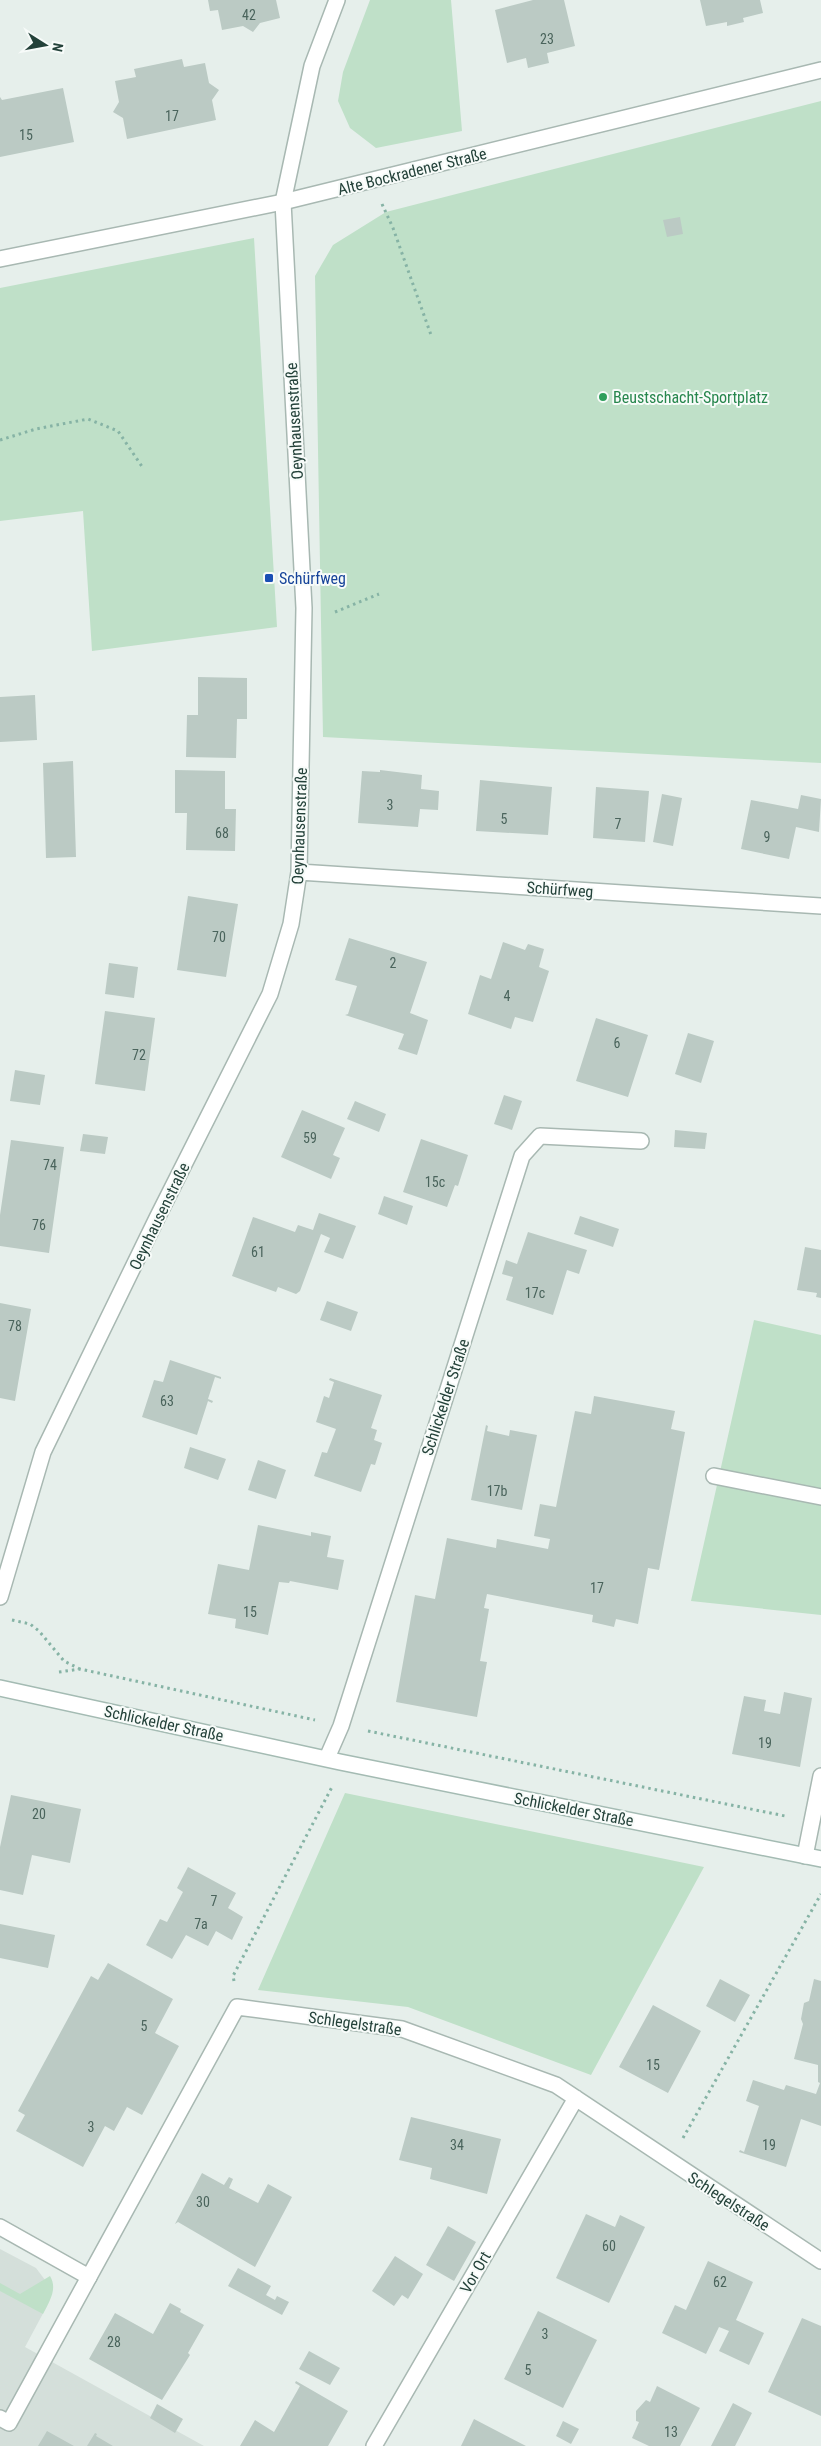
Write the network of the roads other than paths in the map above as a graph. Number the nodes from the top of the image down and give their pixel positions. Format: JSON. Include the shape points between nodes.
{"nodes":[{"id":1,"x":336,"y":0,"type":"edge"},
{"id":2,"x":821,"y":70,"type":"edge"},
{"id":3,"x":283,"y":202,"type":"junction"},
{"id":4,"x":0,"y":259,"type":"edge"},
{"id":5,"x":299,"y":872,"type":"junction"},
{"id":6,"x":821,"y":906,"type":"edge"},
{"id":7,"x":641,"y":1141,"type":"dead end"},
{"id":8,"x":714,"y":1476,"type":"dead end"},
{"id":9,"x":821,"y":1497,"type":"edge"},
{"id":10,"x":0,"y":1597,"type":"edge"},
{"id":11,"x":0,"y":1688,"type":"edge"},
{"id":12,"x":333,"y":1760,"type":"junction"},
{"id":13,"x":821,"y":1776,"type":"edge"},
{"id":14,"x":805,"y":1856,"type":"junction"},
{"id":15,"x":821,"y":1859,"type":"edge"},
{"id":16,"x":576,"y":2098,"type":"junction"},
{"id":17,"x":0,"y":2227,"type":"edge"},
{"id":18,"x":821,"y":2261,"type":"edge"},
{"id":19,"x":89,"y":2277,"type":"junction"},
{"id":20,"x":0,"y":2418,"type":"edge"},
{"id":21,"x":374,"y":2446,"type":"edge"}],
"edges":[{"from":1,"to":3,"type":"street","name":"Oeynhausenstraße","via":[[312,66]]},
{"from":2,"to":3,"type":"street","name":"Alte Bockradener Straße"},
{"from":3,"to":4,"type":"street","name":"Alte Bockradener Straße"},
{"from":3,"to":5,"type":"street","name":"Oeynhausenstraße","via":[[304,608]]},
{"from":5,"to":6,"type":"street","name":"Schürfweg"},
{"from":5,"to":10,"type":"street","name":"Oeynhausenstraße","via":[[291,924],[270,994],[43,1452]]},
{"from":7,"to":12,"type":"street","name":"Schlickelder Straße","via":[[540,1136],[522,1156],[341,1726]]},
{"from":8,"to":9,"type":"street"},
{"from":11,"to":12,"type":"street","name":"Schlickelder Straße"},
{"from":12,"to":14,"type":"street","name":"Schlickelder Straße"},
{"from":13,"to":14,"type":"street"},
{"from":14,"to":15,"type":"street","name":"Schlickelder Straße"},
{"from":16,"to":18,"type":"street","name":"Schlegelstraße"},
{"from":16,"to":19,"type":"street","name":"Schlegelstraße","via":[[556,2085],[402,2028],[237,2007]]},
{"from":16,"to":21,"type":"street","name":"Vor Ort"},
{"from":17,"to":19,"type":"street"},
{"from":19,"to":20,"type":"street","via":[[9,2423]]}]}
